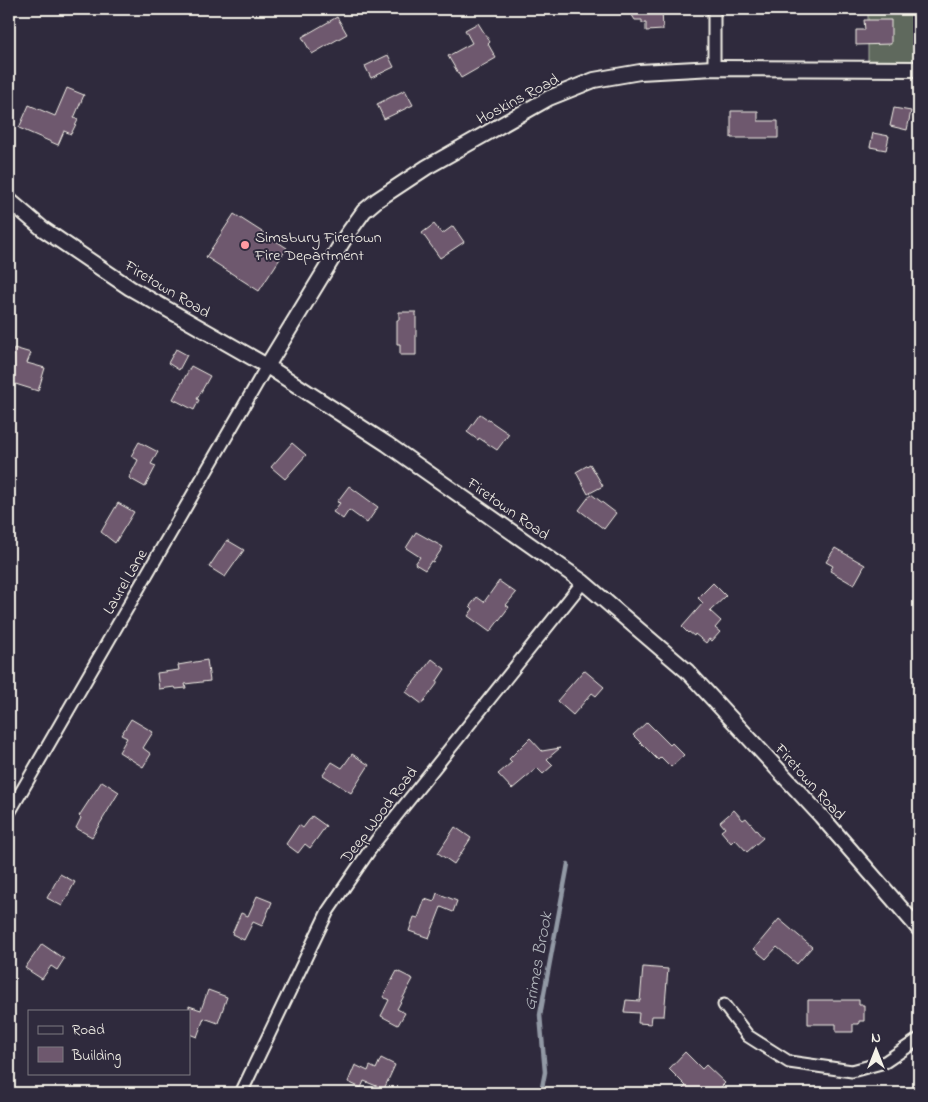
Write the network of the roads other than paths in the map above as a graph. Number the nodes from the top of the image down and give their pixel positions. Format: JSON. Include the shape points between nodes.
{"nodes":[{"id":1,"x":714,"y":9,"type":"edge"},
{"id":2,"x":714,"y":68,"type":"junction"},
{"id":3,"x":919,"y":69,"type":"edge"},
{"id":4,"x":9,"y":200,"type":"edge"},
{"id":5,"x":267,"y":366,"type":"junction"},
{"id":6,"x":583,"y":582,"type":"junction"},
{"id":7,"x":9,"y":813,"type":"edge"},
{"id":8,"x":919,"y":929,"type":"edge"},
{"id":9,"x":724,"y":1005,"type":"dead end"},
{"id":10,"x":919,"y":1039,"type":"edge"},
{"id":11,"x":241,"y":1093,"type":"edge"}],
"edges":[{"from":1,"to":2,"type":"street"},
{"from":2,"to":3,"type":"street","name":"Hoskins Road"},
{"from":2,"to":5,"type":"street","name":"Hoskins Road","via":[[640,72],[594,80],[549,98],[427,167],[364,211]]},
{"from":4,"to":5,"type":"street","name":"Firetown Road","via":[[42,229],[130,288]]},
{"from":5,"to":6,"type":"street","name":"Firetown Road","via":[[387,444]]},
{"from":5,"to":7,"type":"street","name":"Laurel Lane"},
{"from":6,"to":8,"type":"street","name":"Firetown Road","via":[[687,671]]},
{"from":6,"to":11,"type":"street","name":"Deep Wood Road","via":[[376,840],[328,911]]},
{"from":9,"to":10,"type":"street","via":[[748,1036],[789,1062],[852,1071],[885,1062]]}]}
